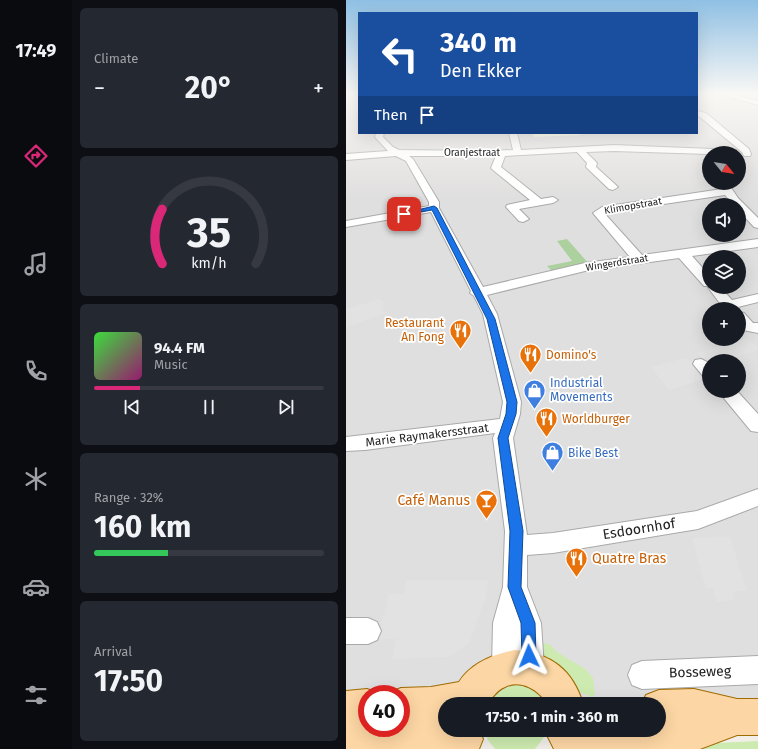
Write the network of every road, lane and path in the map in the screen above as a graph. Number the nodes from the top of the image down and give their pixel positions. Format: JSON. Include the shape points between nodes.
{"nodes":[{"id":1,"x":718,"y":129,"type":"edge"},
{"id":2,"x":380,"y":134,"type":"edge"},
{"id":3,"x":513,"y":134,"type":"edge"},
{"id":4,"x":734,"y":146,"type":"edge"},
{"id":5,"x":579,"y":149,"type":"junction"},
{"id":6,"x":699,"y":151,"type":"junction"},
{"id":7,"x":702,"y":151,"type":"edge"},
{"id":8,"x":399,"y":153,"type":"junction"},
{"id":9,"x":518,"y":153,"type":"junction"},
{"id":10,"x":501,"y":154,"type":"junction"},
{"id":11,"x":702,"y":154,"type":"edge"},
{"id":12,"x":746,"y":154,"type":"edge"},
{"id":13,"x":758,"y":155,"type":"edge"},
{"id":14,"x":346,"y":157,"type":"edge"},
{"id":15,"x":613,"y":187,"type":"dead end"},
{"id":16,"x":710,"y":190,"type":"edge"},
{"id":17,"x":728,"y":190,"type":"edge"},
{"id":18,"x":552,"y":200,"type":"dead end"},
{"id":19,"x":539,"y":202,"type":"junction"},
{"id":20,"x":434,"y":208,"type":"junction"},
{"id":21,"x":523,"y":219,"type":"dead end"},
{"id":22,"x":346,"y":224,"type":"edge"},
{"id":23,"x":758,"y":225,"type":"edge"},
{"id":24,"x":758,"y":243,"type":"edge"},
{"id":25,"x":683,"y":254,"type":"junction"},
{"id":26,"x":638,"y":259,"type":"junction"},
{"id":27,"x":702,"y":275,"type":"edge"},
{"id":28,"x":477,"y":293,"type":"junction"},
{"id":29,"x":719,"y":294,"type":"edge"},
{"id":30,"x":758,"y":298,"type":"edge"},
{"id":31,"x":726,"y":302,"type":"edge"},
{"id":32,"x":746,"y":302,"type":"edge"},
{"id":33,"x":746,"y":325,"type":"edge"},
{"id":34,"x":758,"y":328,"type":"edge"},
{"id":35,"x":733,"y":398,"type":"edge"},
{"id":36,"x":507,"y":425,"type":"junction"},
{"id":37,"x":758,"y":426,"type":"edge"},
{"id":38,"x":346,"y":444,"type":"edge"},
{"id":39,"x":758,"y":497,"type":"edge"},
{"id":40,"x":517,"y":546,"type":"junction"},
{"id":41,"x":518,"y":668,"type":"junction"},
{"id":42,"x":758,"y":670,"type":"edge"},
{"id":43,"x":642,"y":675,"type":"dead end"},
{"id":44,"x":474,"y":697,"type":"edge"},
{"id":45,"x":560,"y":697,"type":"edge"},
{"id":46,"x":410,"y":706,"type":"edge"},
{"id":47,"x":358,"y":708,"type":"edge"},
{"id":48,"x":666,"y":708,"type":"edge"},
{"id":49,"x":346,"y":709,"type":"edge"},
{"id":50,"x":438,"y":709,"type":"edge"},
{"id":51,"x":748,"y":717,"type":"edge"},
{"id":52,"x":438,"y":727,"type":"edge"},
{"id":53,"x":346,"y":730,"type":"edge"},
{"id":54,"x":666,"y":732,"type":"edge"}],
"edges":[{"from":1,"to":4,"type":"street"},
{"from":2,"to":8,"type":"street","via":[[380,140]]},
{"from":3,"to":9,"type":"street"},
{"from":5,"to":6,"type":"street","name":"Oranjestraat"},
{"from":5,"to":9,"type":"street","name":"Oranjestraat"},
{"from":5,"to":15,"type":"street","via":[[592,163],[591,167]]},
{"from":6,"to":7,"type":"street","name":"Oranjestraat"},
{"from":6,"to":11,"type":"street"},
{"from":8,"to":10,"type":"street","name":"Oranjestraat"},
{"from":8,"to":14,"type":"street","name":"Oranjestraat"},
{"from":8,"to":20,"type":"street","via":[[409,159],[434,202]]},
{"from":9,"to":10,"type":"street","name":"Oranjestraat"},
{"from":10,"to":19,"type":"street","via":[[496,168]]},
{"from":12,"to":13,"type":"street","name":"Oranjestraat"},
{"from":16,"to":26,"type":"street","name":"Klimopstraat","via":[[606,209],[598,213]]},
{"from":17,"to":23,"type":"street"},
{"from":18,"to":19,"type":"street"},
{"from":19,"to":21,"type":"street","via":[[511,207]]},
{"from":20,"to":22,"type":"street"},
{"from":20,"to":28,"type":"street"},
{"from":24,"to":25,"type":"street","name":"Wingerdstraat"},
{"from":25,"to":26,"type":"street","name":"Wingerdstraat"},
{"from":25,"to":27,"type":"street"},
{"from":26,"to":28,"type":"street","name":"Wingerdstraat","via":[[585,267]]},
{"from":28,"to":36,"type":"street","via":[[490,314],[512,402]]},
{"from":29,"to":31,"type":"street"},
{"from":30,"to":32,"type":"street"},
{"from":33,"to":34,"type":"street"},
{"from":35,"to":37,"type":"street"},
{"from":36,"to":38,"type":"street","name":"Marie Raymakersstraat"},
{"from":36,"to":40,"type":"street","via":[[503,438]]},
{"from":39,"to":40,"type":"street","name":"Esdoornhof","via":[[698,520],[553,543]]},
{"from":40,"to":41,"type":"street","via":[[515,587],[506,623]]},
{"from":41,"to":44,"type":"main road","via":[[485,679],[477,687]]},
{"from":41,"to":45,"type":"main road","via":[[544,675],[556,686]]},
{"from":42,"to":43,"type":"street","name":"Bosseweg"},
{"from":46,"to":50,"type":"main road","via":[[431,705]]},
{"from":47,"to":49,"type":"main road"},
{"from":48,"to":51,"type":"main road","via":[[694,707]]},
{"from":51,"to":54,"type":"main road","via":[[698,730]]},
{"from":52,"to":53,"type":"main road","via":[[372,735]]}]}
